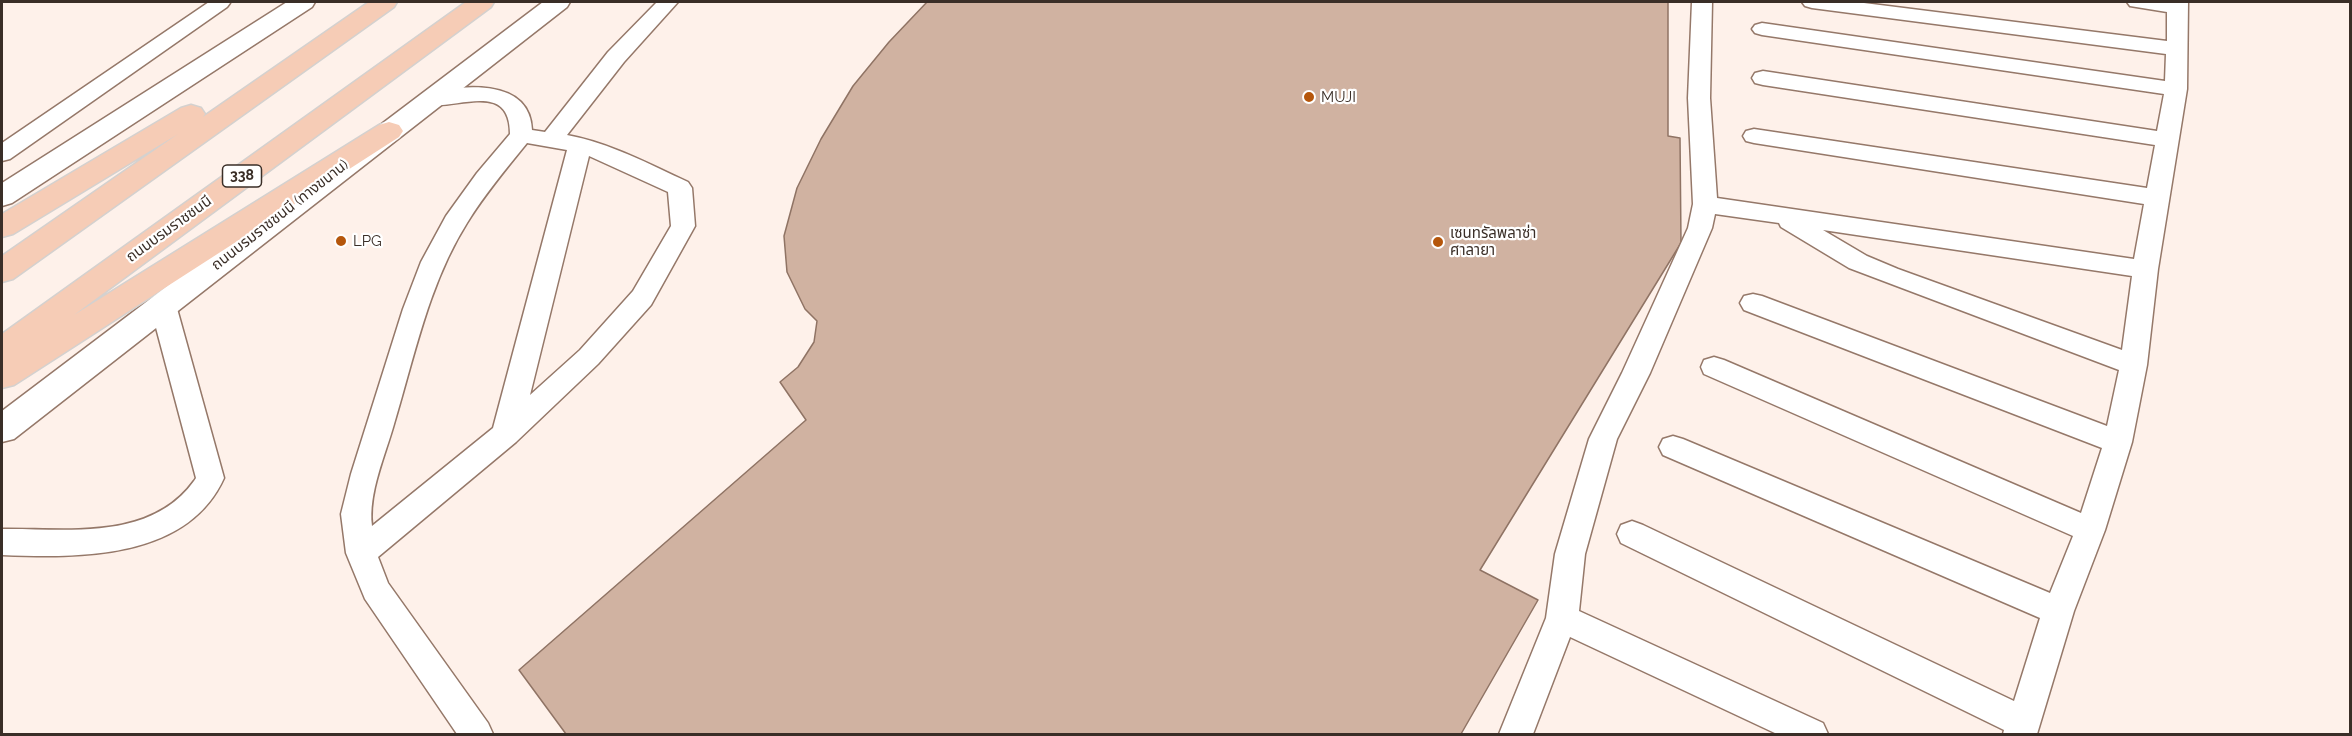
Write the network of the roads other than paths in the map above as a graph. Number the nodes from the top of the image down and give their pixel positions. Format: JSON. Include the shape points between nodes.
{"nodes":[{"id":1,"x":303,"y":2,"type":"edge"},
{"id":2,"x":384,"y":2,"type":"edge"},
{"id":3,"x":482,"y":2,"type":"edge"},
{"id":4,"x":558,"y":2,"type":"edge"},
{"id":5,"x":668,"y":2,"type":"edge"},
{"id":6,"x":1702,"y":2,"type":"edge"},
{"id":7,"x":1812,"y":2,"type":"edge"},
{"id":8,"x":2137,"y":2,"type":"edge"},
{"id":9,"x":220,"y":3,"type":"edge"},
{"id":10,"x":2178,"y":4,"type":"edge"},
{"id":11,"x":1762,"y":29,"type":"dead end"},
{"id":12,"x":2176,"y":49,"type":"junction"},
{"id":13,"x":1763,"y":78,"type":"dead end"},
{"id":14,"x":2176,"y":89,"type":"junction"},
{"id":15,"x":430,"y":99,"type":"junction"},
{"id":16,"x":389,"y":131,"type":"junction"},
{"id":17,"x":521,"y":135,"type":"junction"},
{"id":18,"x":1754,"y":136,"type":"dead end"},
{"id":19,"x":2168,"y":140,"type":"junction"},
{"id":20,"x":551,"y":141,"type":"junction"},
{"id":21,"x":580,"y":145,"type":"junction"},
{"id":22,"x":2,"y":153,"type":"edge"},
{"id":23,"x":2,"y":196,"type":"edge"},
{"id":24,"x":2157,"y":198,"type":"junction"},
{"id":25,"x":1705,"y":204,"type":"junction"},
{"id":26,"x":1782,"y":216,"type":"junction"},
{"id":27,"x":2,"y":227,"type":"edge"},
{"id":28,"x":2145,"y":269,"type":"junction"},
{"id":29,"x":2,"y":271,"type":"edge"},
{"id":30,"x":1753,"y":303,"type":"dead end"},
{"id":31,"x":163,"y":305,"type":"junction"},
{"id":32,"x":2,"y":351,"type":"edge"},
{"id":33,"x":2134,"y":365,"type":"junction"},
{"id":34,"x":1714,"y":367,"type":"dead end"},
{"id":35,"x":2,"y":376,"type":"edge"},
{"id":36,"x":2,"y":429,"type":"edge"},
{"id":37,"x":506,"y":434,"type":"junction"},
{"id":38,"x":2118,"y":442,"type":"junction"},
{"id":39,"x":1673,"y":447,"type":"dead end"},
{"id":40,"x":2090,"y":530,"type":"junction"},
{"id":41,"x":1632,"y":534,"type":"dead end"},
{"id":42,"x":2,"y":542,"type":"edge"},
{"id":43,"x":361,"y":553,"type":"junction"},
{"id":44,"x":2058,"y":610,"type":"junction"},
{"id":45,"x":1562,"y":618,"type":"junction"},
{"id":46,"x":2021,"y":728,"type":"edge"},
{"id":47,"x":476,"y":735,"type":"edge"},
{"id":48,"x":1515,"y":735,"type":"edge"},
{"id":49,"x":1811,"y":735,"type":"edge"}],
"edges":[{"from":1,"to":23,"type":"main road"},
{"from":2,"to":27,"type":"highway"},
{"from":2,"to":29,"type":"highway"},
{"from":3,"to":32,"type":"highway","name":"ถนนบรมราชชนนี","number":"338"},
{"from":4,"to":15,"type":"main road","name":"ถนนบรมราชชนนี (ทางขนาน)"},
{"from":5,"to":20,"type":"lane","via":[[616,57]]},
{"from":6,"to":25,"type":"lane","via":[[1699,98]]},
{"from":7,"to":12,"type":"lane"},
{"from":8,"to":10,"type":"lane"},
{"from":9,"to":22,"type":"lane"},
{"from":10,"to":12,"type":"lane"},
{"from":11,"to":14,"type":"lane"},
{"from":12,"to":14,"type":"lane"},
{"from":13,"to":19,"type":"lane"},
{"from":14,"to":19,"type":"lane"},
{"from":15,"to":16,"type":"main road","name":"ถนนบรมราชชนนี (ทางขนาน)"},
{"from":15,"to":17,"type":"lane","via":[[466,93],[492,94],[508,101],[520,114]]},
{"from":16,"to":31,"type":"main road","name":"ถนนบรมราชชนนี (ทางขนาน)"},
{"from":16,"to":35,"type":"highway"},
{"from":17,"to":20,"type":"lane"},
{"from":17,"to":43,"type":"lane","via":[[455,222],[416,309],[365,474],[356,514]]},
{"from":18,"to":24,"type":"lane"},
{"from":19,"to":24,"type":"lane"},
{"from":20,"to":21,"type":"lane"},
{"from":21,"to":37,"type":"lane"},
{"from":21,"to":37,"type":"lane","via":[[680,188],[683,226],[642,298],[589,357]]},
{"from":24,"to":28,"type":"lane"},
{"from":25,"to":26,"type":"lane"},
{"from":25,"to":45,"type":"lane","via":[[1696,238],[1603,439],[1570,554]]},
{"from":26,"to":28,"type":"lane"},
{"from":26,"to":33,"type":"lane","via":[[1858,262]]},
{"from":28,"to":33,"type":"lane"},
{"from":30,"to":38,"type":"lane"},
{"from":31,"to":36,"type":"main road","name":"ถนนบรมราชชนนี (ทางขนาน)"},
{"from":31,"to":42,"type":"lane","via":[[210,478],[204,493],[160,526],[130,537],[103,542]]},
{"from":33,"to":38,"type":"lane"},
{"from":34,"to":40,"type":"lane"},
{"from":37,"to":43,"type":"lane"},
{"from":38,"to":40,"type":"lane"},
{"from":39,"to":44,"type":"lane"},
{"from":40,"to":44,"type":"lane"},
{"from":41,"to":46,"type":"lane"},
{"from":43,"to":47,"type":"lane","via":[[376,590]]},
{"from":44,"to":46,"type":"lane"},
{"from":45,"to":48,"type":"lane"},
{"from":45,"to":49,"type":"lane"}]}
